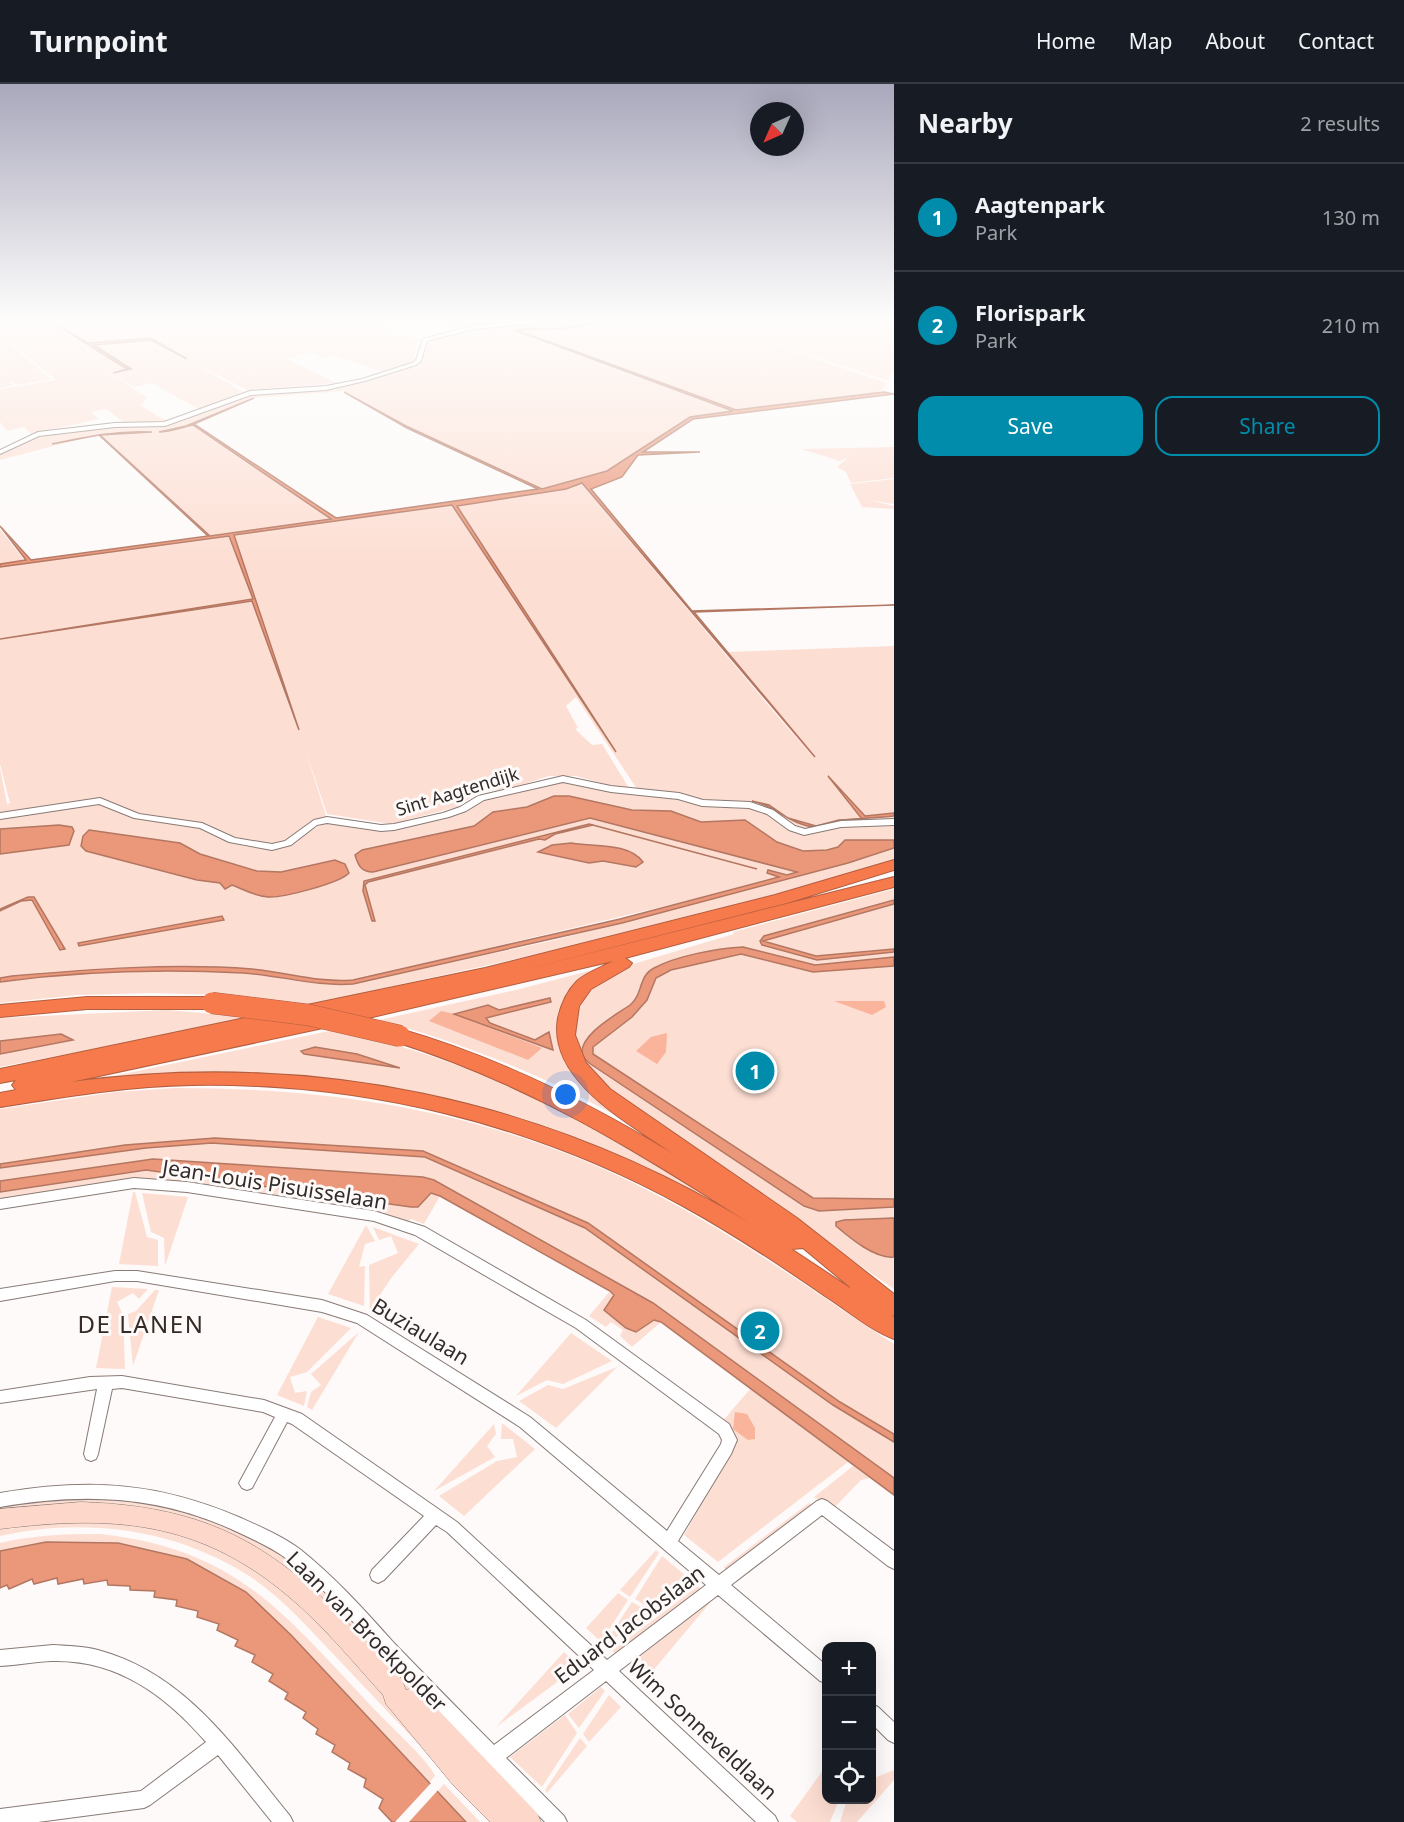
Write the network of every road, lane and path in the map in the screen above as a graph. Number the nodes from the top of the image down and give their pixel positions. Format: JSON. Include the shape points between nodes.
{"nodes":[{"id":1,"x":228,"y":401,"type":"edge"},
{"id":2,"x":0,"y":452,"type":"edge"},
{"id":3,"x":0,"y":816,"type":"edge"},
{"id":4,"x":894,"y":822,"type":"edge"},
{"id":5,"x":894,"y":865,"type":"edge"},
{"id":6,"x":894,"y":882,"type":"edge"},
{"id":7,"x":711,"y":932,"type":"junction"},
{"id":8,"x":0,"y":1011,"type":"edge"},
{"id":9,"x":0,"y":1076,"type":"edge"},
{"id":10,"x":0,"y":1089,"type":"edge"},
{"id":11,"x":0,"y":1100,"type":"edge"},
{"id":12,"x":0,"y":1204,"type":"edge"},
{"id":13,"x":869,"y":1290,"type":"junction"},
{"id":14,"x":0,"y":1295,"type":"edge"},
{"id":15,"x":894,"y":1306,"type":"edge"},
{"id":16,"x":894,"y":1329,"type":"edge"},
{"id":17,"x":106,"y":1382,"type":"junction"},
{"id":18,"x":0,"y":1397,"type":"edge"},
{"id":19,"x":284,"y":1414,"type":"junction"},
{"id":20,"x":91,"y":1454,"type":"dead end"},
{"id":21,"x":247,"y":1483,"type":"dead end"},
{"id":22,"x":0,"y":1500,"type":"edge"},
{"id":23,"x":435,"y":1515,"type":"junction"},
{"id":24,"x":0,"y":1519,"type":"edge"},
{"id":25,"x":669,"y":1542,"type":"junction"},
{"id":26,"x":894,"y":1561,"type":"edge"},
{"id":27,"x":378,"y":1575,"type":"dead end"},
{"id":28,"x":719,"y":1584,"type":"junction"},
{"id":29,"x":0,"y":1658,"type":"edge"},
{"id":30,"x":607,"y":1670,"type":"junction"},
{"id":31,"x":822,"y":1672,"type":"edge"},
{"id":32,"x":876,"y":1717,"type":"edge"},
{"id":33,"x":894,"y":1734,"type":"edge"},
{"id":34,"x":218,"y":1744,"type":"junction"},
{"id":35,"x":479,"y":1770,"type":"junction"},
{"id":36,"x":0,"y":1818,"type":"edge"},
{"id":37,"x":284,"y":1822,"type":"edge"},
{"id":38,"x":509,"y":1822,"type":"edge"},
{"id":39,"x":528,"y":1822,"type":"edge"},
{"id":40,"x":558,"y":1822,"type":"edge"},
{"id":41,"x":769,"y":1822,"type":"edge"}],
"edges":[{"from":1,"to":2,"type":"street","via":[[165,424],[38,434]]},
{"from":3,"to":4,"type":"street","name":"Sint Aagtendijk","via":[[100,801],[137,816],[202,826],[232,840],[272,847],[288,843],[314,823],[327,820],[394,827],[446,815],[481,798],[563,779],[702,802],[762,807],[804,832],[841,824]]},
{"from":5,"to":9,"type":"highway","via":[[781,899],[485,974]]},
{"from":6,"to":7,"type":"highway"},
{"from":7,"to":10,"type":"highway","via":[[362,1015]]},
{"from":7,"to":13,"type":"highway","via":[[612,967],[584,985],[565,1020],[570,1053],[603,1094],[789,1224]]},
{"from":8,"to":13,"type":"highway","bridge":true,"via":[[99,1002],[212,1003],[309,1015],[400,1036],[486,1064],[585,1110]]},
{"from":11,"to":16,"type":"highway","via":[[136,1082],[228,1078],[338,1086],[461,1109],[588,1150],[673,1191]]},
{"from":12,"to":25,"type":"street","name":"Jean-Louis Pisuisselaan","via":[[134,1183],[368,1214],[420,1231],[581,1324],[724,1429],[730,1440]]},
{"from":13,"to":15,"type":"highway"},
{"from":14,"to":25,"type":"street","name":"Buziaulaan","via":[[115,1276],[138,1276],[321,1306],[362,1319],[506,1408]]},
{"from":17,"to":18,"type":"street","name":"Wim Sonneveldlaan"},
{"from":17,"to":19,"type":"street","name":"Wim Sonneveldlaan","via":[[264,1406]]},
{"from":17,"to":20,"type":"street"},
{"from":19,"to":21,"type":"street"},
{"from":19,"to":23,"type":"street","name":"Wim Sonneveldlaan","via":[[297,1419]]},
{"from":22,"to":35,"type":"street","name":"Laan van Broekpolder","via":[[32,1494],[115,1490],[163,1497],[255,1532],[294,1555],[347,1605]]},
{"from":23,"to":27,"type":"street"},
{"from":23,"to":30,"type":"street","name":"Wim Sonneveldlaan"},
{"from":24,"to":35,"type":"main road","name":"Laan van Broekpolder","via":[[70,1510],[105,1511],[172,1521],[204,1531],[268,1565],[297,1588],[392,1687],[431,1741]]},
{"from":25,"to":28,"type":"street","name":"Buziaulaan"},
{"from":26,"to":28,"type":"street","name":"Eduard Jacobslaan","via":[[822,1506]]},
{"from":28,"to":30,"type":"street","name":"Eduard Jacobslaan"},
{"from":28,"to":31,"type":"street","name":"Buziaulaan"},
{"from":29,"to":34,"type":"street","via":[[57,1652],[120,1662],[152,1678],[183,1704]]},
{"from":30,"to":35,"type":"street","name":"Eduard Jacobslaan"},
{"from":30,"to":41,"type":"street","name":"Wim Sonneveldlaan"},
{"from":32,"to":33,"type":"street"},
{"from":34,"to":36,"type":"street","via":[[144,1800]]},
{"from":34,"to":37,"type":"street"},
{"from":35,"to":38,"type":"main road","name":"Laan van Broekpolder"},
{"from":35,"to":39,"type":"main road","name":"Laan van Broekpolder"},
{"from":35,"to":40,"type":"street","name":"Laan van Broekpolder"}]}
